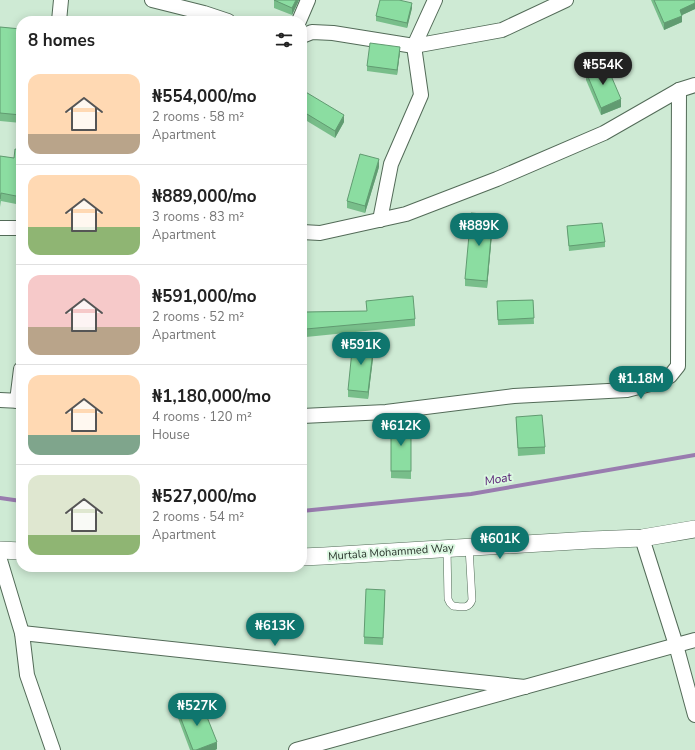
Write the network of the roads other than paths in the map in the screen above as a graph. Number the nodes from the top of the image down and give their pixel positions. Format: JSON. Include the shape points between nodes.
{"nodes":[{"id":1,"x":61,"y":0,"type":"edge"},
{"id":2,"x":152,"y":0,"type":"edge"},
{"id":3,"x":308,"y":0,"type":"edge"},
{"id":4,"x":436,"y":0,"type":"edge"},
{"id":5,"x":566,"y":0,"type":"edge"},
{"id":6,"x":172,"y":3,"type":"edge"},
{"id":7,"x":59,"y":16,"type":"edge"},
{"id":8,"x":213,"y":16,"type":"edge"},
{"id":9,"x":301,"y":16,"type":"edge"},
{"id":10,"x":307,"y":34,"type":"edge"},
{"id":11,"x":414,"y":46,"type":"junction"},
{"id":12,"x":695,"y":85,"type":"edge"},
{"id":13,"x":679,"y":90,"type":"junction"},
{"id":14,"x":380,"y":220,"type":"junction"},
{"id":15,"x":0,"y":228,"type":"edge"},
{"id":16,"x":16,"y":228,"type":"edge"},
{"id":17,"x":307,"y":232,"type":"edge"},
{"id":18,"x":0,"y":400,"type":"edge"},
{"id":19,"x":16,"y":401,"type":"edge"},
{"id":20,"x":307,"y":416,"type":"edge"},
{"id":21,"x":695,"y":529,"type":"edge"},
{"id":22,"x":642,"y":538,"type":"junction"},
{"id":23,"x":469,"y":547,"type":"junction"},
{"id":24,"x":447,"y":549,"type":"junction"},
{"id":25,"x":0,"y":550,"type":"edge"},
{"id":26,"x":16,"y":551,"type":"edge"},
{"id":27,"x":307,"y":557,"type":"edge"},
{"id":28,"x":0,"y":560,"type":"edge"},
{"id":29,"x":22,"y":633,"type":"junction"},
{"id":30,"x":695,"y":640,"type":"edge"},
{"id":31,"x":676,"y":645,"type":"junction"},
{"id":32,"x":525,"y":687,"type":"junction"},
{"id":33,"x":695,"y":715,"type":"edge"},
{"id":34,"x":53,"y":750,"type":"edge"},
{"id":35,"x":296,"y":750,"type":"edge"}],
"edges":[{"from":1,"to":7,"type":"street"},
{"from":2,"to":6,"type":"street"},
{"from":3,"to":9,"type":"street"},
{"from":4,"to":11,"type":"street"},
{"from":5,"to":11,"type":"street","via":[[502,30]]},
{"from":6,"to":8,"type":"street"},
{"from":10,"to":11,"type":"street","via":[[333,33]]},
{"from":11,"to":14,"type":"street","via":[[421,95],[391,164]]},
{"from":12,"to":13,"type":"street"},
{"from":13,"to":14,"type":"street","via":[[604,132],[504,176],[406,214]]},
{"from":13,"to":20,"type":"street","via":[[678,366],[670,376],[627,390],[514,396],[386,412]]},
{"from":14,"to":17,"type":"street","via":[[320,233]]},
{"from":15,"to":16,"type":"street"},
{"from":18,"to":19,"type":"street"},
{"from":21,"to":22,"type":"street","name":"Murtala Mohammed Way"},
{"from":22,"to":23,"type":"street","name":"Murtala Mohammed Way"},
{"from":22,"to":31,"type":"street"},
{"from":23,"to":24,"type":"street","name":"Murtala Mohammed Way"},
{"from":23,"to":24,"type":"lane","via":[[472,600],[468,607],[453,606],[448,599]]},
{"from":24,"to":27,"type":"street","name":"Murtala Mohammed Way"},
{"from":25,"to":26,"type":"street"},
{"from":28,"to":29,"type":"street"},
{"from":29,"to":32,"type":"street"},
{"from":29,"to":34,"type":"street","via":[[27,675]]},
{"from":30,"to":31,"type":"street"},
{"from":31,"to":32,"type":"street"},
{"from":31,"to":33,"type":"street"},
{"from":32,"to":35,"type":"street"}]}
